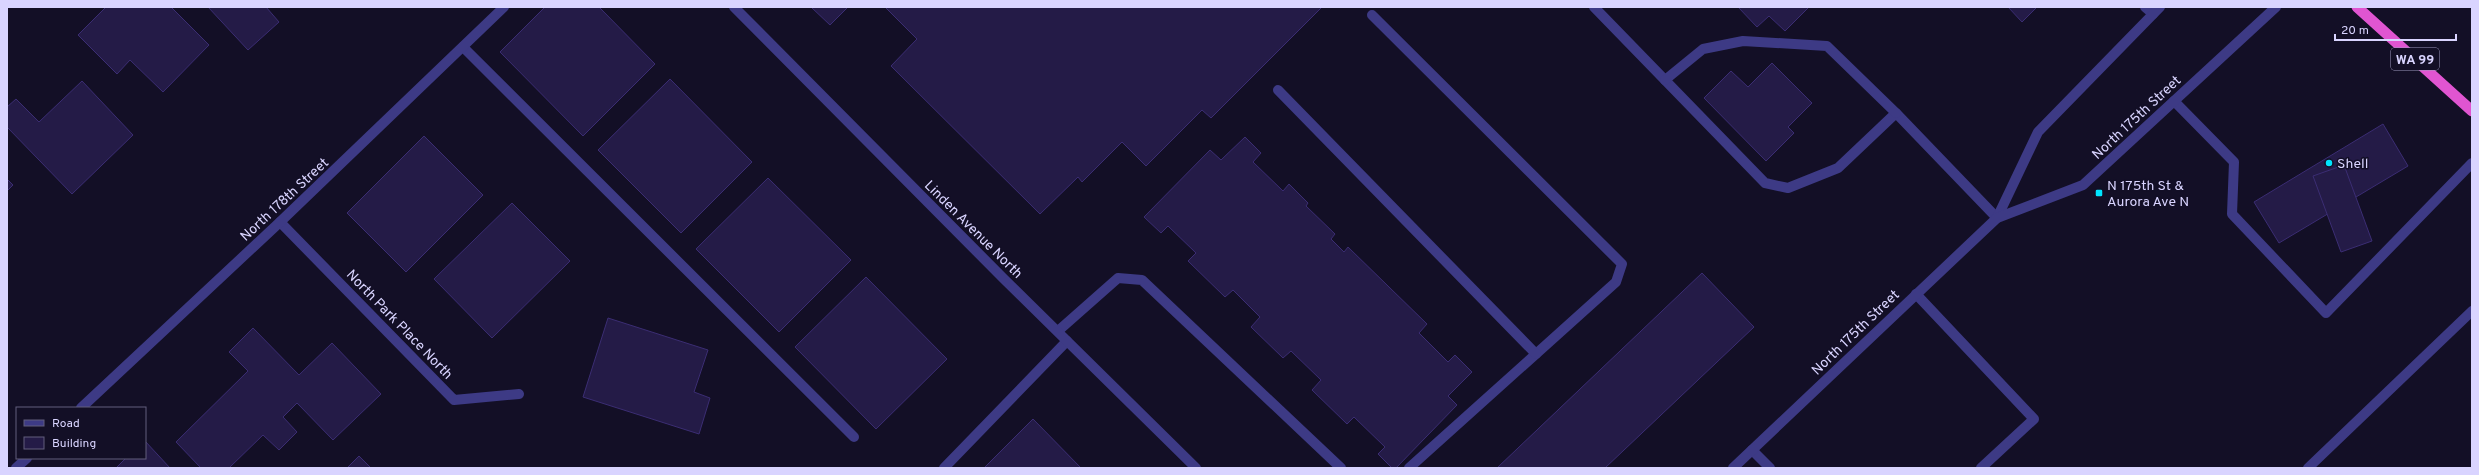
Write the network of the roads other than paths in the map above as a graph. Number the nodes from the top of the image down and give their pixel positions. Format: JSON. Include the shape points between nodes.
{"nodes":[{"id":1,"x":504,"y":7,"type":"edge"},
{"id":2,"x":734,"y":7,"type":"edge"},
{"id":3,"x":1594,"y":7,"type":"edge"},
{"id":4,"x":2276,"y":7,"type":"edge"},
{"id":5,"x":2357,"y":7,"type":"edge"},
{"id":6,"x":2153,"y":9,"type":"edge"},
{"id":7,"x":1372,"y":15,"type":"dead end"},
{"id":8,"x":463,"y":47,"type":"junction"},
{"id":9,"x":1665,"y":80,"type":"junction"},
{"id":10,"x":1278,"y":90,"type":"dead end"},
{"id":11,"x":2174,"y":101,"type":"junction"},
{"id":12,"x":2472,"y":111,"type":"edge"},
{"id":13,"x":1896,"y":113,"type":"junction"},
{"id":14,"x":2472,"y":163,"type":"edge"},
{"id":15,"x":1997,"y":218,"type":"junction"},
{"id":16,"x":280,"y":222,"type":"junction"},
{"id":17,"x":1916,"y":294,"type":"junction"},
{"id":18,"x":2472,"y":311,"type":"edge"},
{"id":19,"x":1058,"y":331,"type":"junction"},
{"id":20,"x":1067,"y":341,"type":"junction"},
{"id":21,"x":1536,"y":354,"type":"junction"},
{"id":22,"x":519,"y":394,"type":"dead end"},
{"id":23,"x":82,"y":407,"type":"edge"},
{"id":24,"x":854,"y":437,"type":"dead end"},
{"id":25,"x":1752,"y":450,"type":"junction"},
{"id":26,"x":26,"y":459,"type":"edge"},
{"id":27,"x":16,"y":468,"type":"edge"},
{"id":28,"x":944,"y":468,"type":"edge"},
{"id":29,"x":1196,"y":468,"type":"edge"},
{"id":30,"x":1341,"y":468,"type":"edge"},
{"id":31,"x":1409,"y":468,"type":"edge"},
{"id":32,"x":1734,"y":468,"type":"edge"},
{"id":33,"x":1770,"y":468,"type":"edge"},
{"id":34,"x":1982,"y":468,"type":"edge"},
{"id":35,"x":2308,"y":468,"type":"edge"}],
"edges":[{"from":1,"to":8,"type":"street","name":"North 178th Street"},
{"from":2,"to":19,"type":"street","name":"Linden Avenue North"},
{"from":3,"to":9,"type":"street"},
{"from":4,"to":11,"type":"street","name":"North 175th Street"},
{"from":5,"to":12,"type":"highway","number":"WA 99"},
{"from":6,"to":15,"type":"street","name":"North 175th Street","via":[[2038,132]]},
{"from":7,"to":21,"type":"street","via":[[1622,264],[1616,282]]},
{"from":8,"to":16,"type":"street","name":"North 178th Street"},
{"from":8,"to":24,"type":"street"},
{"from":9,"to":13,"type":"street","via":[[1703,49],[1743,41],[1827,46]]},
{"from":9,"to":13,"type":"street","via":[[1765,183],[1788,188],[1838,168]]},
{"from":10,"to":21,"type":"street"},
{"from":11,"to":14,"type":"street","via":[[2234,162],[2232,214],[2326,313]]},
{"from":11,"to":15,"type":"street","name":"North 175th Street","via":[[2083,185]]},
{"from":13,"to":15,"type":"street"},
{"from":15,"to":17,"type":"street","name":"North 175th Street"},
{"from":16,"to":22,"type":"street","name":"North Park Place North","via":[[454,400]]},
{"from":16,"to":23,"type":"street","name":"North 178th Street"},
{"from":17,"to":25,"type":"street","name":"North 175th Street"},
{"from":17,"to":34,"type":"street","via":[[2034,418]]},
{"from":18,"to":35,"type":"street"},
{"from":19,"to":20,"type":"street","name":"Linden Avenue North"},
{"from":19,"to":30,"type":"street","via":[[1118,278],[1142,280]]},
{"from":20,"to":28,"type":"street"},
{"from":20,"to":29,"type":"street","name":"Linden Avenue North"},
{"from":21,"to":31,"type":"street"},
{"from":25,"to":32,"type":"street","name":"North 175th Street"},
{"from":25,"to":33,"type":"street"},
{"from":26,"to":27,"type":"street"}]}
